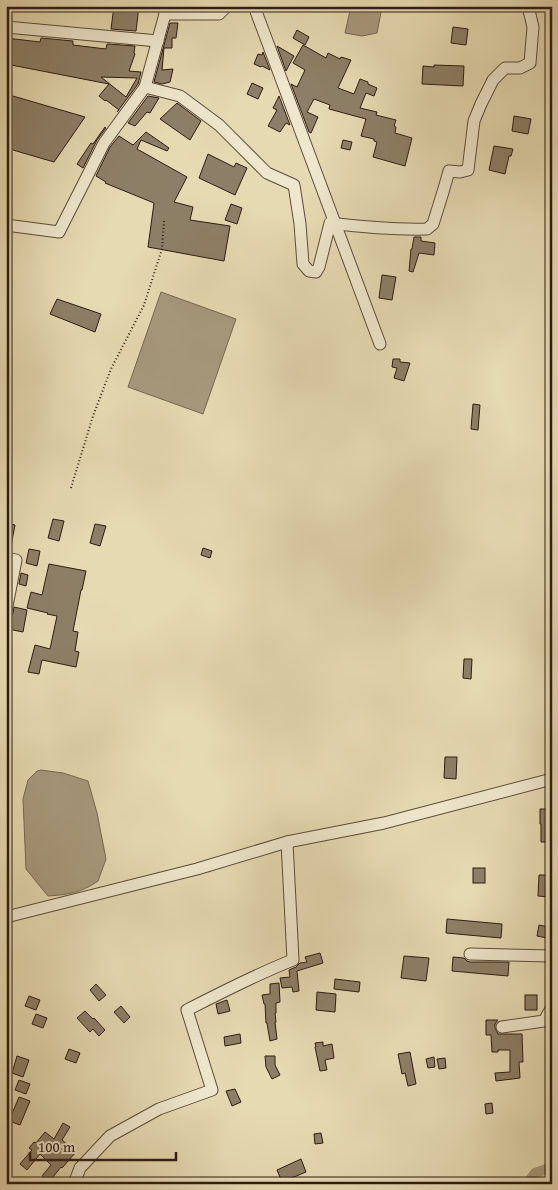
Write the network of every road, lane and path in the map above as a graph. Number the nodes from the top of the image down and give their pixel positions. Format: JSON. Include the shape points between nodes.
{"nodes":[{"id":1,"x":226,"y":6,"type":"edge"},
{"id":2,"x":254,"y":6,"type":"edge"},
{"id":3,"x":528,"y":6,"type":"edge"},
{"id":4,"x":165,"y":10,"type":"edge"},
{"id":5,"x":6,"y":27,"type":"edge"},
{"id":6,"x":158,"y":41,"type":"junction"},
{"id":7,"x":146,"y":87,"type":"junction"},
{"id":8,"x":164,"y":221,"type":"dead end"},
{"id":9,"x":6,"y":225,"type":"edge"},
{"id":10,"x":380,"y":344,"type":"dead end"},
{"id":11,"x":71,"y":488,"type":"dead end"},
{"id":12,"x":6,"y":558,"type":"edge"},
{"id":13,"x":6,"y":610,"type":"edge"},
{"id":14,"x":552,"y":780,"type":"edge"},
{"id":15,"x":288,"y":842,"type":"junction"},
{"id":16,"x":6,"y":917,"type":"edge"},
{"id":17,"x":470,"y":954,"type":"dead end"},
{"id":18,"x":552,"y":956,"type":"edge"},
{"id":19,"x":552,"y":1007,"type":"edge"},
{"id":20,"x":502,"y":1028,"type":"dead end"},
{"id":21,"x":74,"y":1184,"type":"edge"}],
"edges":[{"from":1,"to":4,"type":"street","via":[[219,14]]},
{"from":2,"to":10,"type":"street"},
{"from":3,"to":7,"type":"street","via":[[533,26],[530,63],[520,68],[505,68],[493,80],[474,121],[468,170],[449,171],[433,224],[427,229],[408,229],[330,222],[316,272],[309,271],[303,264],[294,186],[267,173],[219,125],[180,96]]},
{"from":4,"to":6,"type":"street"},
{"from":5,"to":6,"type":"street"},
{"from":6,"to":7,"type":"street"},
{"from":7,"to":9,"type":"street","via":[[104,143],[59,232]]},
{"from":8,"to":11,"type":"path","via":[[162,249],[144,305],[111,369]]},
{"from":12,"to":13,"type":"street","via":[[16,560]]},
{"from":14,"to":15,"type":"street","via":[[384,823]]},
{"from":15,"to":16,"type":"street"},
{"from":15,"to":21,"type":"street","via":[[293,960],[187,1010],[212,1090],[159,1109],[110,1136],[80,1168]]},
{"from":17,"to":18,"type":"street"},
{"from":19,"to":20,"type":"street","via":[[544,1020]]}]}
